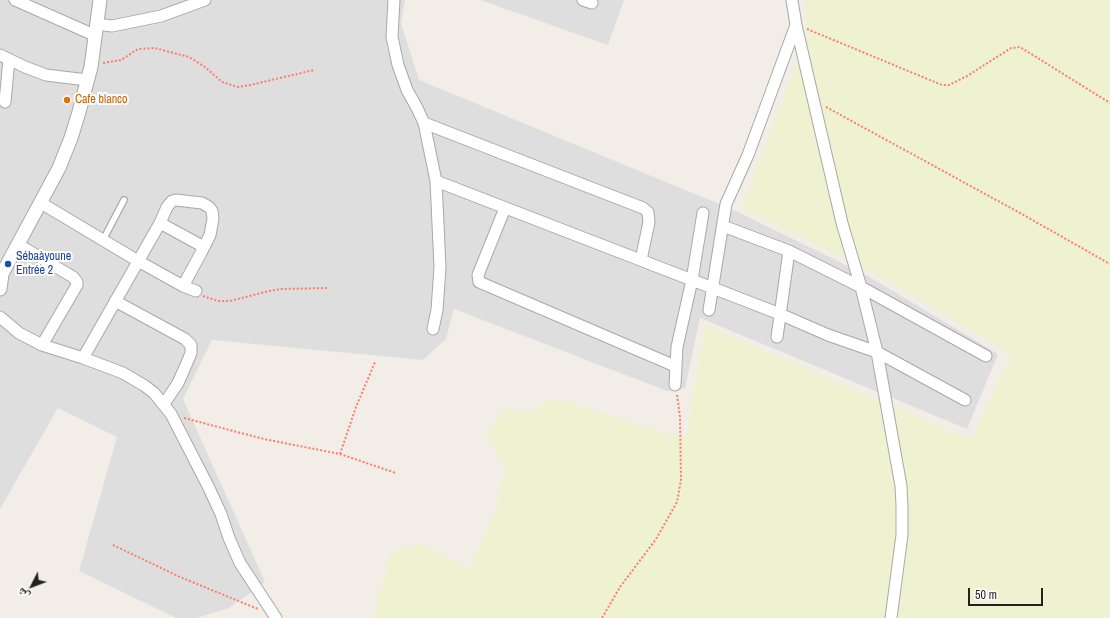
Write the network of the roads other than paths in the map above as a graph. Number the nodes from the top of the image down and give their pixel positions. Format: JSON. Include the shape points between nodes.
{"nodes":[{"id":1,"x":15,"y":0,"type":"edge"},
{"id":2,"x":100,"y":0,"type":"edge"},
{"id":3,"x":205,"y":0,"type":"edge"},
{"id":4,"x":394,"y":0,"type":"edge"},
{"id":5,"x":792,"y":0,"type":"edge"},
{"id":6,"x":796,"y":24,"type":"junction"},
{"id":7,"x":95,"y":30,"type":"junction"},
{"id":8,"x":4,"y":57,"type":"edge"},
{"id":9,"x":87,"y":80,"type":"junction"},
{"id":10,"x":5,"y":102,"type":"dead end"},
{"id":11,"x":424,"y":124,"type":"junction"},
{"id":12,"x":436,"y":181,"type":"junction"},
{"id":13,"x":124,"y":200,"type":"dead end"},
{"id":14,"x":41,"y":203,"type":"junction"},
{"id":15,"x":505,"y":208,"type":"junction"},
{"id":16,"x":703,"y":212,"type":"dead end"},
{"id":17,"x":160,"y":223,"type":"junction"},
{"id":18,"x":723,"y":226,"type":"junction"},
{"id":19,"x":103,"y":240,"type":"junction"},
{"id":20,"x":19,"y":245,"type":"junction"},
{"id":21,"x":204,"y":247,"type":"junction"},
{"id":22,"x":789,"y":251,"type":"junction"},
{"id":23,"x":641,"y":260,"type":"junction"},
{"id":24,"x":138,"y":261,"type":"junction"},
{"id":25,"x":1,"y":274,"type":"edge"},
{"id":26,"x":692,"y":280,"type":"junction"},
{"id":27,"x":183,"y":286,"type":"junction"},
{"id":28,"x":861,"y":287,"type":"junction"},
{"id":29,"x":713,"y":288,"type":"junction"},
{"id":30,"x":0,"y":289,"type":"edge"},
{"id":31,"x":196,"y":291,"type":"road end"},
{"id":32,"x":115,"y":301,"type":"junction"},
{"id":33,"x":709,"y":310,"type":"dead end"},
{"id":34,"x":780,"y":314,"type":"junction"},
{"id":35,"x":0,"y":317,"type":"edge"},
{"id":36,"x":433,"y":329,"type":"dead end"},
{"id":37,"x":777,"y":337,"type":"dead end"},
{"id":38,"x":42,"y":345,"type":"junction"},
{"id":39,"x":877,"y":352,"type":"junction"},
{"id":40,"x":986,"y":356,"type":"dead end"},
{"id":41,"x":83,"y":358,"type":"junction"},
{"id":42,"x":676,"y":366,"type":"junction"},
{"id":43,"x":675,"y":385,"type":"road end"},
{"id":44,"x":965,"y":400,"type":"dead end"},
{"id":45,"x":164,"y":404,"type":"junction"},
{"id":46,"x":273,"y":613,"type":"edge"},
{"id":47,"x":891,"y":618,"type":"edge"}],
"edges":[{"from":1,"to":7,"type":"street"},
{"from":2,"to":7,"type":"street"},
{"from":3,"to":7,"type":"street","via":[[161,16]]},
{"from":4,"to":11,"type":"street","via":[[392,37],[398,65]]},
{"from":5,"to":6,"type":"street"},
{"from":6,"to":18,"type":"street","via":[[748,155],[726,204]]},
{"from":6,"to":28,"type":"street","via":[[842,223]]},
{"from":7,"to":9,"type":"street"},
{"from":8,"to":9,"type":"street","via":[[46,75]]},
{"from":8,"to":10,"type":"street"},
{"from":9,"to":14,"type":"street","via":[[71,138]]},
{"from":11,"to":12,"type":"street"},
{"from":11,"to":23,"type":"street","via":[[643,208],[648,212],[649,222]]},
{"from":12,"to":15,"type":"street"},
{"from":12,"to":36,"type":"street","via":[[440,267]]},
{"from":13,"to":19,"type":"lane"},
{"from":14,"to":19,"type":"street"},
{"from":14,"to":20,"type":"street"},
{"from":15,"to":23,"type":"street"},
{"from":15,"to":42,"type":"street","via":[[478,275],[479,282]]},
{"from":16,"to":26,"type":"street"},
{"from":17,"to":21,"type":"street"},
{"from":17,"to":21,"type":"street","via":[[167,207],[174,200],[180,199],[207,206],[212,212],[213,219],[210,235]]},
{"from":17,"to":24,"type":"street"},
{"from":18,"to":22,"type":"street"},
{"from":18,"to":29,"type":"street"},
{"from":19,"to":24,"type":"street"},
{"from":20,"to":25,"type":"street"},
{"from":20,"to":38,"type":"street","via":[[73,277],[77,282]]},
{"from":21,"to":27,"type":"street"},
{"from":22,"to":28,"type":"street"},
{"from":22,"to":34,"type":"street"},
{"from":23,"to":26,"type":"street"},
{"from":24,"to":27,"type":"street"},
{"from":24,"to":32,"type":"street"},
{"from":25,"to":30,"type":"street"},
{"from":26,"to":29,"type":"street"},
{"from":26,"to":42,"type":"street","via":[[676,347]]},
{"from":27,"to":31,"type":"street"},
{"from":28,"to":39,"type":"street"},
{"from":28,"to":40,"type":"street"},
{"from":29,"to":33,"type":"street"},
{"from":29,"to":34,"type":"street"},
{"from":32,"to":41,"type":"street"},
{"from":32,"to":45,"type":"street","via":[[185,339],[191,345],[191,353],[178,383]]},
{"from":34,"to":37,"type":"street"},
{"from":34,"to":39,"type":"street","via":[[828,335]]},
{"from":35,"to":38,"type":"street","via":[[19,333]]},
{"from":38,"to":41,"type":"street"},
{"from":39,"to":44,"type":"street"},
{"from":39,"to":47,"type":"street","via":[[901,486],[900,550]]},
{"from":41,"to":45,"type":"street","via":[[123,373],[154,393]]},
{"from":42,"to":43,"type":"street"},
{"from":45,"to":46,"type":"street","via":[[209,488],[240,563]]}]}
